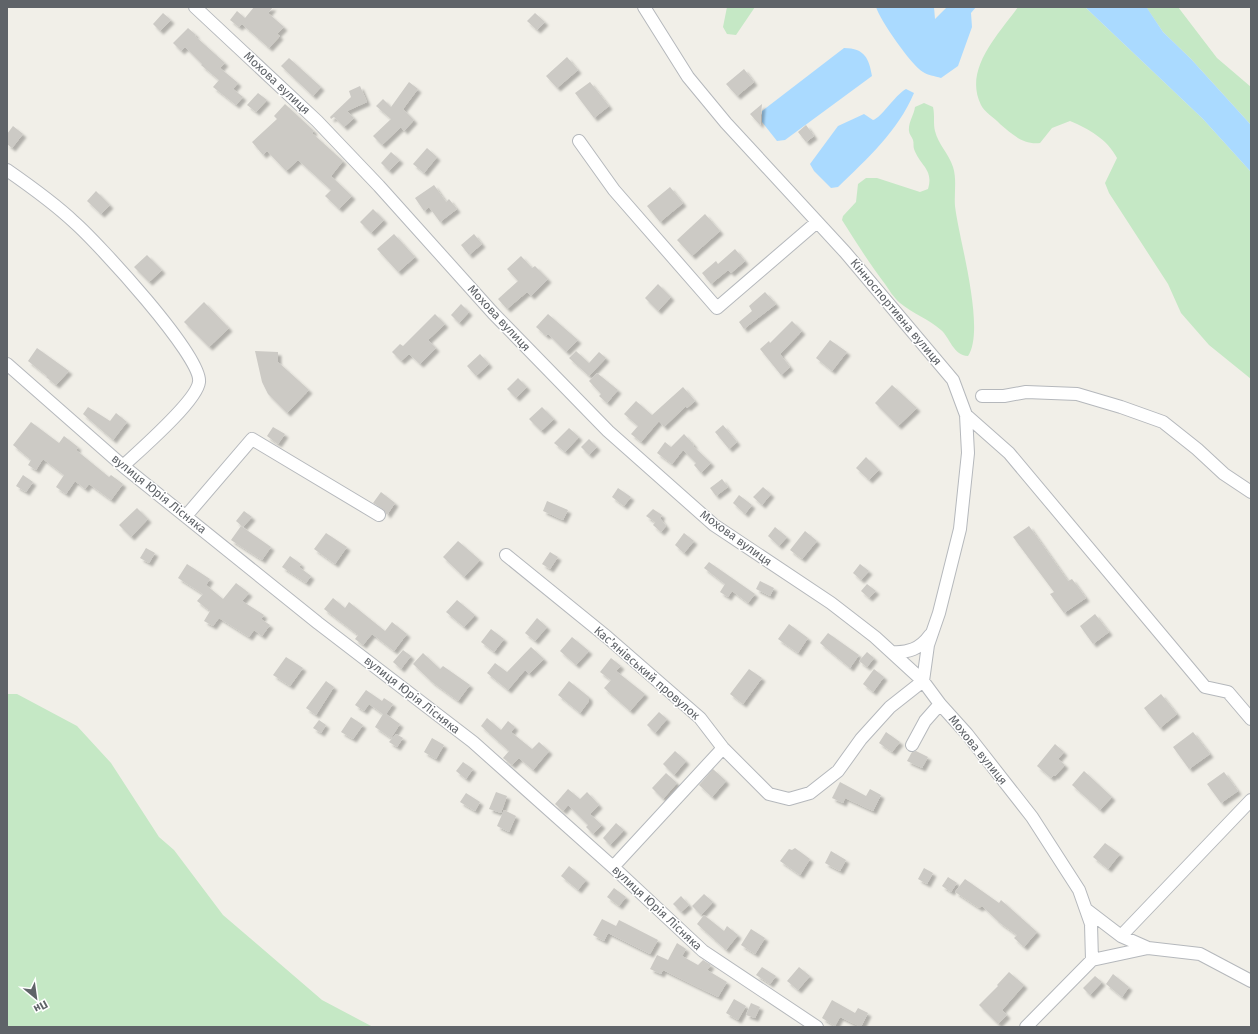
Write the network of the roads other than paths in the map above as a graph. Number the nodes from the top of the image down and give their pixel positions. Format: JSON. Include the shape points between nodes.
{"nodes":[{"id":1,"x":194,"y":7,"type":"edge"},
{"id":2,"x":644,"y":7,"type":"edge"},
{"id":3,"x":579,"y":142,"type":"dead end"},
{"id":4,"x":7,"y":170,"type":"edge"},
{"id":5,"x":817,"y":222,"type":"junction"},
{"id":6,"x":7,"y":364,"type":"edge"},
{"id":7,"x":982,"y":396,"type":"dead end"},
{"id":8,"x":966,"y":415,"type":"junction"},
{"id":9,"x":123,"y":466,"type":"junction"},
{"id":10,"x":1251,"y":492,"type":"edge"},
{"id":11,"x":379,"y":515,"type":"dead end"},
{"id":12,"x":186,"y":516,"type":"junction"},
{"id":13,"x":506,"y":555,"type":"dead end"},
{"id":14,"x":932,"y":633,"type":"junction"},
{"id":15,"x":892,"y":652,"type":"junction"},
{"id":16,"x":923,"y":681,"type":"junction"},
{"id":17,"x":940,"y":704,"type":"junction"},
{"id":18,"x":1251,"y":719,"type":"edge"},
{"id":19,"x":912,"y":745,"type":"dead end"},
{"id":20,"x":723,"y":748,"type":"junction"},
{"id":21,"x":1251,"y":800,"type":"edge"},
{"id":22,"x":613,"y":867,"type":"junction"},
{"id":23,"x":1087,"y":910,"type":"junction"},
{"id":24,"x":1120,"y":936,"type":"junction"},
{"id":25,"x":1148,"y":948,"type":"junction"},
{"id":26,"x":1092,"y":960,"type":"junction"},
{"id":27,"x":1251,"y":981,"type":"edge"},
{"id":28,"x":817,"y":1027,"type":"edge"},
{"id":29,"x":1026,"y":1027,"type":"edge"}],
"edges":[{"from":1,"to":15,"type":"street","name":"Мохова вулиця","via":[[317,121],[493,313],[608,431],[714,525],[831,603]]},
{"from":2,"to":5,"type":"street","name":"Кінноспортивна вулиця","via":[[688,78]]},
{"from":3,"to":5,"type":"street","via":[[614,190],[718,308]]},
{"from":4,"to":9,"type":"street","via":[[74,222],[126,275],[198,370],[199,383],[193,394],[168,424]]},
{"from":5,"to":8,"type":"street","name":"Кінноспортивна вулиця","via":[[953,380]]},
{"from":6,"to":9,"type":"street","name":"вулиця Юрія Лісняка"},
{"from":7,"to":10,"type":"street","via":[[1026,392],[1077,394],[1121,407],[1163,422],[1224,474]]},
{"from":8,"to":14,"type":"street","name":"Кінноспортивна вулиця","via":[[968,453],[960,529]]},
{"from":8,"to":18,"type":"street","via":[[1009,453],[1205,687],[1228,692]]},
{"from":9,"to":12,"type":"street","name":"вулиця Юрія Лісняка"},
{"from":11,"to":12,"type":"street","via":[[252,440]]},
{"from":12,"to":22,"type":"street","name":"вулиця Юрія Лісняка","via":[[318,623],[473,742]]},
{"from":13,"to":20,"type":"street","name":"Касʼянівський провулок","via":[[607,637],[694,713]]},
{"from":14,"to":15,"type":"street","via":[[926,641],[906,653]]},
{"from":14,"to":16,"type":"street","name":"Кінноспортивна вулиця"},
{"from":15,"to":16,"type":"street","name":"Мохова вулиця"},
{"from":16,"to":17,"type":"street","name":"Мохова вулиця"},
{"from":16,"to":20,"type":"street","name":"Касʼянівський провулок","via":[[890,707],[861,739],[838,771],[810,793],[789,799],[769,794]]},
{"from":17,"to":19,"type":"street","via":[[925,721]]},
{"from":17,"to":23,"type":"street","name":"Мохова вулиця","via":[[1032,817],[1079,890]]},
{"from":20,"to":22,"type":"street"},
{"from":21,"to":24,"type":"street"},
{"from":22,"to":28,"type":"street","name":"вулиця Юрія Лісняка","via":[[703,951]]},
{"from":23,"to":24,"type":"street"},
{"from":23,"to":26,"type":"street","name":"Мохова вулиця","via":[[1091,924]]},
{"from":24,"to":25,"type":"street"},
{"from":25,"to":26,"type":"street"},
{"from":25,"to":27,"type":"street","via":[[1200,954]]},
{"from":26,"to":29,"type":"street"}]}
